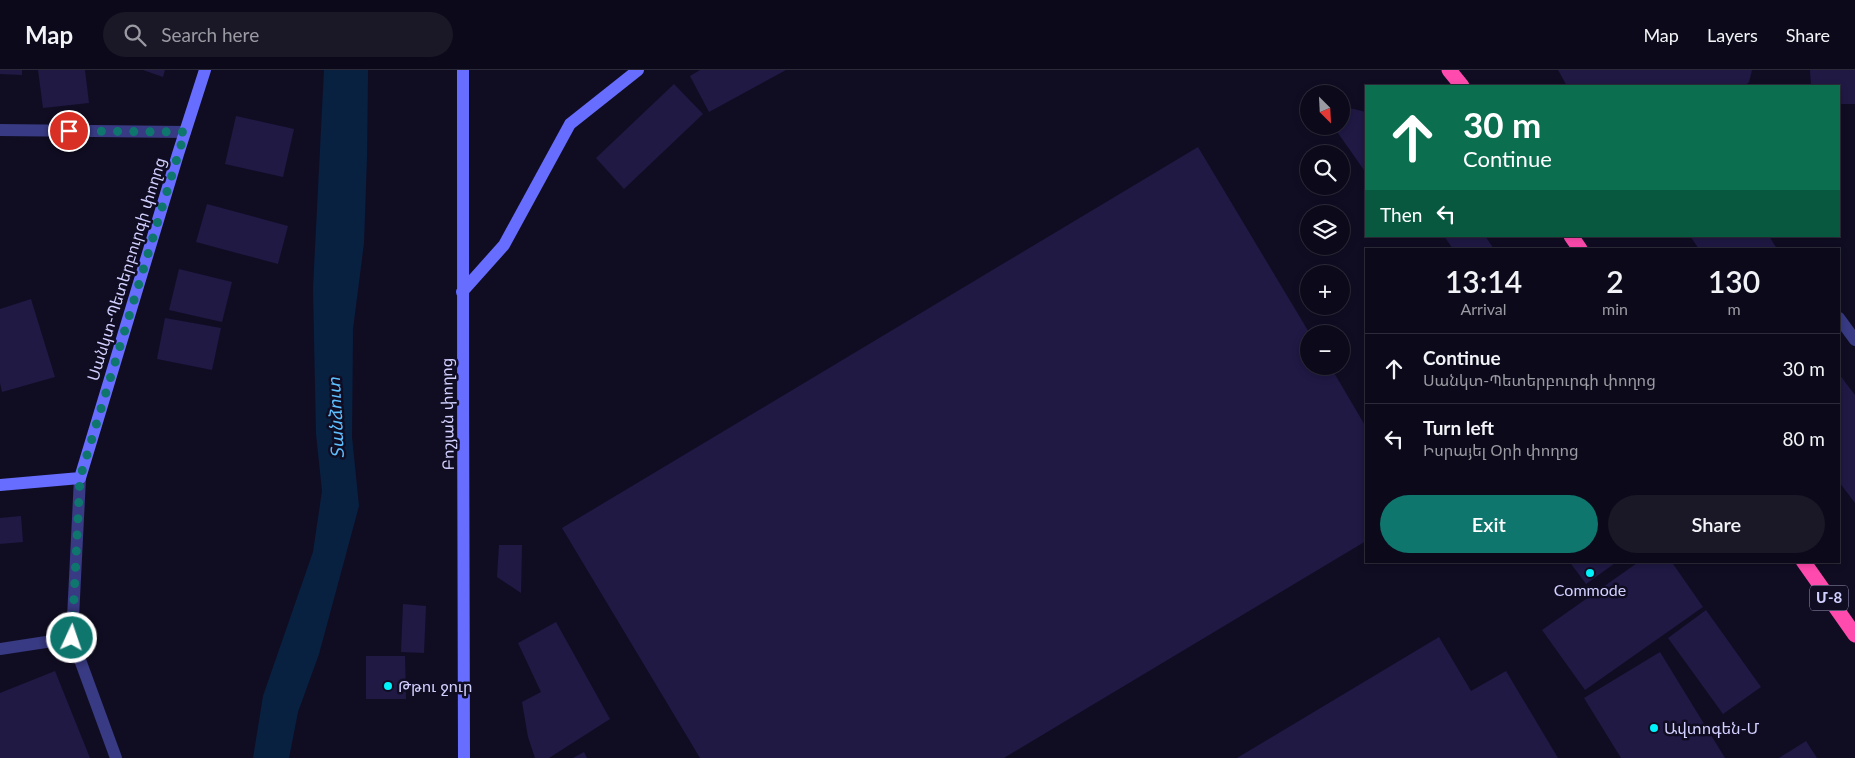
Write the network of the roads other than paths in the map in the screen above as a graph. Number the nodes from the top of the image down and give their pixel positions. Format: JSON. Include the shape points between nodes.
{"nodes":[{"id":1,"x":205,"y":70,"type":"edge"},
{"id":2,"x":463,"y":70,"type":"edge"},
{"id":3,"x":638,"y":70,"type":"edge"},
{"id":4,"x":1449,"y":70,"type":"edge"},
{"id":5,"x":1461,"y":85,"type":"edge"},
{"id":6,"x":0,"y":130,"type":"edge"},
{"id":7,"x":185,"y":132,"type":"junction"},
{"id":8,"x":1573,"y":237,"type":"edge"},
{"id":9,"x":1579,"y":248,"type":"edge"},
{"id":10,"x":462,"y":292,"type":"junction"},
{"id":11,"x":1840,"y":319,"type":"edge"},
{"id":12,"x":1855,"y":340,"type":"edge"},
{"id":13,"x":80,"y":478,"type":"junction"},
{"id":14,"x":0,"y":485,"type":"edge"},
{"id":15,"x":1804,"y":563,"type":"edge"},
{"id":16,"x":1855,"y":635,"type":"edge"},
{"id":17,"x":72,"y":638,"type":"junction"},
{"id":18,"x":0,"y":649,"type":"edge"},
{"id":19,"x":116,"y":758,"type":"edge"},
{"id":20,"x":464,"y":758,"type":"edge"}],
"edges":[{"from":1,"to":7,"type":"street","name":"Սանկտ-Պետերբուրգի փողոց"},
{"from":2,"to":10,"type":"street","name":"Բոշյան փողոց"},
{"from":3,"to":10,"type":"street","via":[[570,124],[504,245]]},
{"from":4,"to":5,"type":"highway"},
{"from":6,"to":7,"type":"street"},
{"from":7,"to":13,"type":"street","name":"Սանկտ-Պետերբուրգի փողոց"},
{"from":8,"to":9,"type":"highway"},
{"from":10,"to":20,"type":"street","name":"Բոշյան փողոց"},
{"from":11,"to":12,"type":"street"},
{"from":13,"to":14,"type":"street"},
{"from":13,"to":17,"type":"street"},
{"from":15,"to":16,"type":"highway","number":"Մ-8"},
{"from":17,"to":18,"type":"street"},
{"from":17,"to":19,"type":"street"}]}
